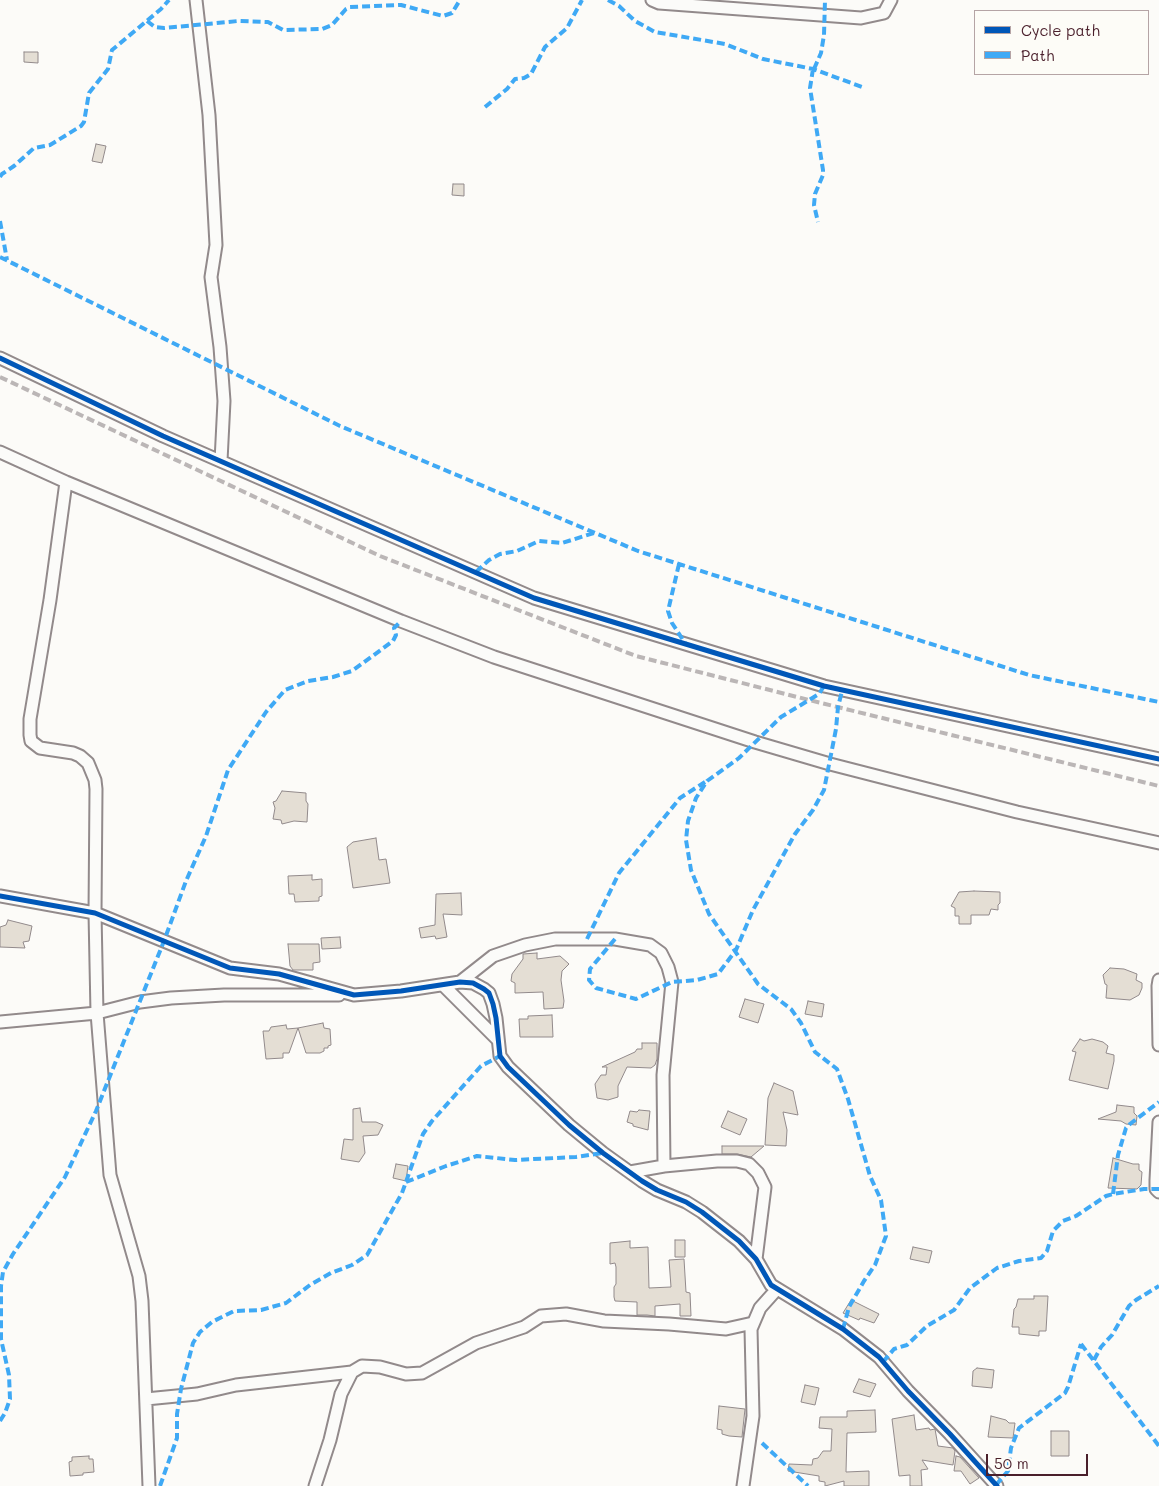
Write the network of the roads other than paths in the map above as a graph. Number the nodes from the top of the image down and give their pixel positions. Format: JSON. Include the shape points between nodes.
{"nodes":[{"id":1,"x":196,"y":0,"type":"edge"},
{"id":2,"x":652,"y":0,"type":"edge"},
{"id":3,"x":891,"y":0,"type":"edge"},
{"id":4,"x":0,"y":358,"type":"edge"},
{"id":5,"x":0,"y":452,"type":"edge"},
{"id":6,"x":221,"y":461,"type":"junction"},
{"id":7,"x":66,"y":482,"type":"junction"},
{"id":8,"x":1159,"y":759,"type":"edge"},
{"id":9,"x":1159,"y":843,"type":"edge"},
{"id":10,"x":0,"y":896,"type":"edge"},
{"id":11,"x":95,"y":914,"type":"junction"},
{"id":12,"x":1159,"y":980,"type":"edge"},
{"id":13,"x":460,"y":982,"type":"junction"},
{"id":14,"x":443,"y":985,"type":"junction"},
{"id":15,"x":354,"y":995,"type":"junction"},
{"id":16,"x":97,"y":1013,"type":"junction"},
{"id":17,"x":0,"y":1022,"type":"edge"},
{"id":18,"x":498,"y":1040,"type":"junction"},
{"id":19,"x":1159,"y":1045,"type":"edge"},
{"id":20,"x":1159,"y":1122,"type":"edge"},
{"id":21,"x":664,"y":1166,"type":"junction"},
{"id":22,"x":630,"y":1172,"type":"junction"},
{"id":23,"x":1159,"y":1192,"type":"edge"},
{"id":24,"x":756,"y":1259,"type":"junction"},
{"id":25,"x":777,"y":1289,"type":"junction"},
{"id":26,"x":753,"y":1323,"type":"junction"},
{"id":27,"x":352,"y":1372,"type":"junction"},
{"id":28,"x":146,"y":1398,"type":"junction"},
{"id":29,"x":149,"y":1486,"type":"edge"},
{"id":30,"x":315,"y":1486,"type":"edge"},
{"id":31,"x":743,"y":1486,"type":"edge"},
{"id":32,"x":997,"y":1486,"type":"edge"}],
"edges":[{"from":1,"to":6,"type":"street","via":[[209,115],[216,245],[210,277],[224,401]]},
{"from":2,"to":3,"type":"street","via":[[861,18],[884,13]]},
{"from":4,"to":6,"type":"street"},
{"from":5,"to":7,"type":"street"},
{"from":6,"to":8,"type":"street","via":[[534,598],[824,686]]},
{"from":7,"to":9,"type":"street","via":[[503,660],[830,764],[1017,812]]},
{"from":7,"to":11,"type":"street","via":[[29,726],[34,744],[80,756],[88,763],[95,780]]},
{"from":10,"to":11,"type":"street"},
{"from":11,"to":15,"type":"street","via":[[230,968],[279,974]]},
{"from":11,"to":16,"type":"street"},
{"from":12,"to":19,"type":"street"},
{"from":13,"to":14,"type":"street"},
{"from":13,"to":18,"type":"street","via":[[473,982],[489,994]]},
{"from":13,"to":21,"type":"street","via":[[493,956],[554,939],[616,939],[650,945],[661,953],[672,982],[663,1075]]},
{"from":14,"to":15,"type":"street"},
{"from":14,"to":18,"type":"street"},
{"from":15,"to":16,"type":"street","via":[[171,998]]},
{"from":16,"to":17,"type":"street"},
{"from":16,"to":28,"type":"street","via":[[110,1175],[139,1276]]},
{"from":18,"to":22,"type":"street","via":[[500,1056],[508,1067],[569,1124]]},
{"from":20,"to":23,"type":"street","via":[[1156,1189]]},
{"from":21,"to":22,"type":"street"},
{"from":21,"to":24,"type":"street","via":[[737,1161],[754,1168],[765,1188]]},
{"from":22,"to":24,"type":"street","via":[[657,1190],[702,1212]]},
{"from":24,"to":25,"type":"street","via":[[771,1285]]},
{"from":25,"to":26,"type":"street","via":[[760,1308]]},
{"from":25,"to":32,"type":"street","via":[[843,1329],[879,1357]]},
{"from":26,"to":27,"type":"street","via":[[726,1330],[604,1321],[566,1314],[541,1316],[524,1327],[476,1343],[422,1374],[362,1366]]},
{"from":26,"to":31,"type":"street","via":[[750,1330],[752,1416]]},
{"from":27,"to":28,"type":"street"},
{"from":27,"to":30,"type":"street","via":[[340,1394]]},
{"from":28,"to":29,"type":"street"}]}
